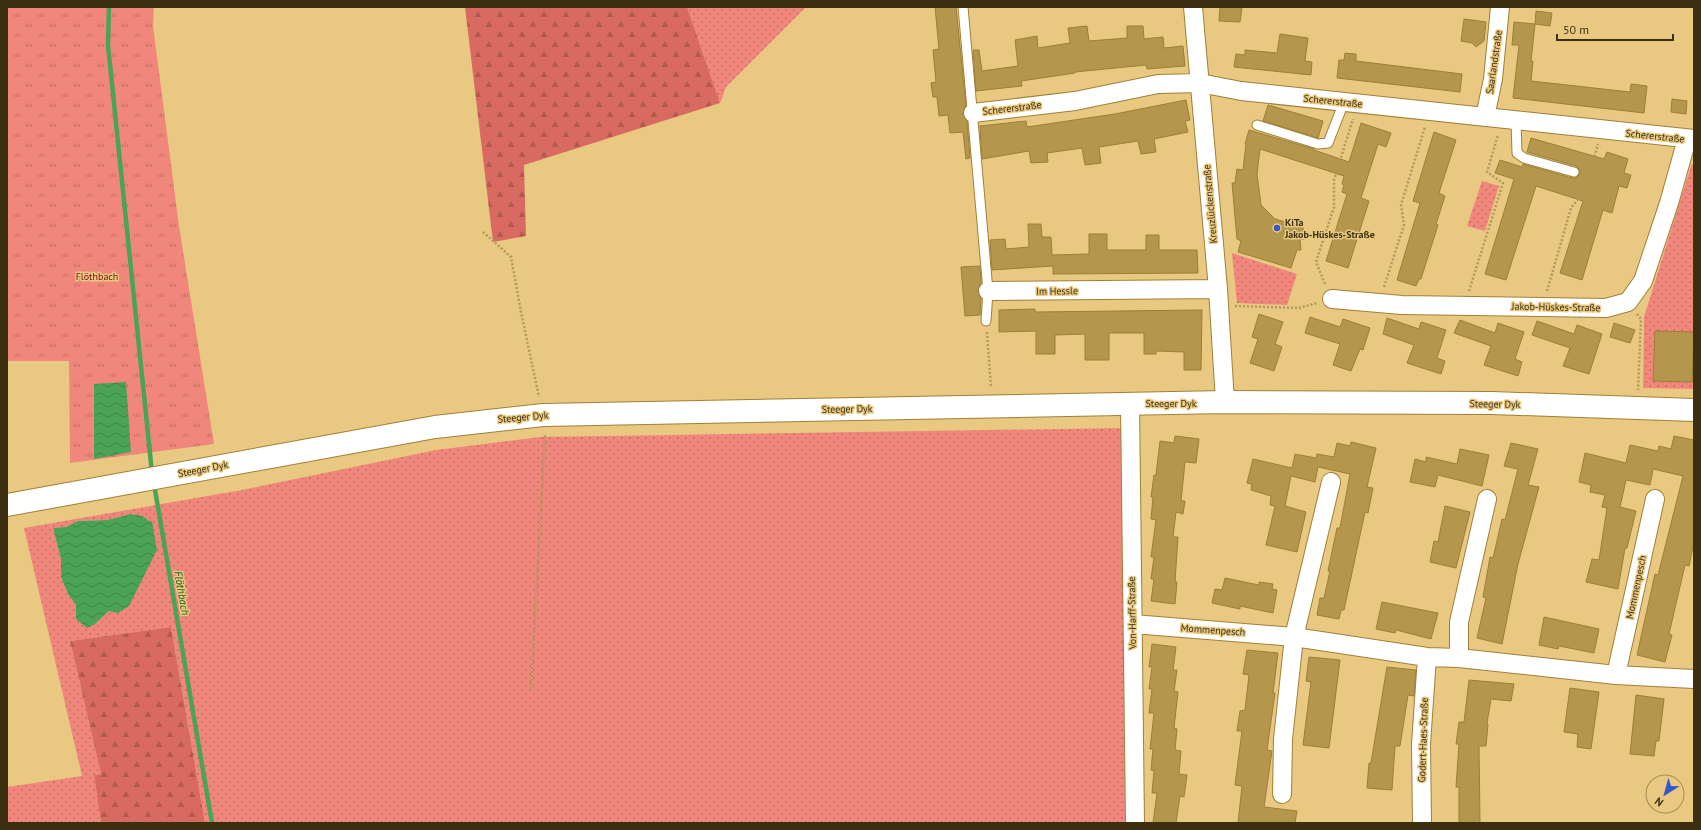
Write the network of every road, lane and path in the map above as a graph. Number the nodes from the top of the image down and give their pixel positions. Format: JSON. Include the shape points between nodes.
{"nodes":[{"id":1,"x":963,"y":7,"type":"edge"},
{"id":2,"x":1193,"y":7,"type":"edge"},
{"id":3,"x":1500,"y":7,"type":"edge"},
{"id":4,"x":1200,"y":83,"type":"junction"},
{"id":5,"x":1351,"y":102,"type":"junction"},
{"id":6,"x":1430,"y":111,"type":"junction"},
{"id":7,"x":973,"y":113,"type":"junction"},
{"id":8,"x":1485,"y":117,"type":"junction"},
{"id":9,"x":1510,"y":120,"type":"junction"},
{"id":10,"x":1257,"y":125,"type":"dead end"},
{"id":11,"x":1602,"y":130,"type":"junction"},
{"id":12,"x":1690,"y":139,"type":"edge"},
{"id":13,"x":1574,"y":172,"type":"dead end"},
{"id":14,"x":483,"y":232,"type":"dead end"},
{"id":15,"x":988,"y":291,"type":"junction"},
{"id":16,"x":1218,"y":297,"type":"junction"},
{"id":17,"x":1332,"y":299,"type":"junction"},
{"id":18,"x":1628,"y":302,"type":"junction"},
{"id":19,"x":1380,"y":303,"type":"junction"},
{"id":20,"x":1465,"y":306,"type":"junction"},
{"id":21,"x":1542,"y":307,"type":"junction"},
{"id":22,"x":986,"y":320,"type":"joint"},
{"id":23,"x":1225,"y":402,"type":"junction"},
{"id":24,"x":1130,"y":403,"type":"junction"},
{"id":25,"x":992,"y":406,"type":"junction"},
{"id":26,"x":1638,"y":408,"type":"junction"},
{"id":27,"x":1694,"y":410,"type":"edge"},
{"id":28,"x":543,"y":414,"type":"junction"},
{"id":29,"x":1331,"y":482,"type":"dead end"},
{"id":30,"x":1487,"y":499,"type":"dead end"},
{"id":31,"x":1655,"y":499,"type":"dead end"},
{"id":32,"x":7,"y":505,"type":"edge"},
{"id":33,"x":1133,"y":624,"type":"junction"},
{"id":34,"x":1294,"y":636,"type":"junction"},
{"id":35,"x":1427,"y":657,"type":"junction"},
{"id":36,"x":1458,"y":658,"type":"junction"},
{"id":37,"x":1616,"y":675,"type":"junction"},
{"id":38,"x":1694,"y":679,"type":"edge"},
{"id":39,"x":531,"y":689,"type":"dead end"},
{"id":40,"x":1282,"y":794,"type":"dead end"},
{"id":41,"x":1135,"y":823,"type":"edge"},
{"id":42,"x":1422,"y":823,"type":"edge"}],
"edges":[{"from":1,"to":7,"type":"lane","name":"Schererstraße"},
{"from":2,"to":4,"type":"street","name":"Kreuzlückenstraße"},
{"from":3,"to":8,"type":"street","name":"Saarlandstraße","via":[[1493,79]]},
{"from":4,"to":5,"type":"street","name":"Schererstraße","via":[[1241,91]]},
{"from":4,"to":7,"type":"street","name":"Schererstraße","via":[[1158,84],[1075,101]]},
{"from":4,"to":16,"type":"street","name":"Kreuzlückenstraße"},
{"from":5,"to":6,"type":"street","name":"Schererstraße"},
{"from":5,"to":10,"type":"lane","via":[[1328,143],[1318,144]]},
{"from":5,"to":17,"type":"path","via":[[1334,180],[1334,207],[1316,262]]},
{"from":6,"to":8,"type":"street","name":"Schererstraße"},
{"from":6,"to":19,"type":"path","via":[[1400,205],[1404,225]]},
{"from":7,"to":15,"type":"lane","name":"Schererstraße"},
{"from":8,"to":9,"type":"street","name":"Schererstraße"},
{"from":9,"to":11,"type":"street","name":"Schererstraße"},
{"from":9,"to":13,"type":"lane","via":[[1517,153],[1524,158]]},
{"from":9,"to":20,"type":"path","via":[[1487,172],[1503,183]]},
{"from":11,"to":12,"type":"street","name":"Schererstraße"},
{"from":11,"to":21,"type":"path","via":[[1586,190],[1571,208]]},
{"from":12,"to":18,"type":"street","via":[[1643,280]]},
{"from":14,"to":28,"type":"path","via":[[511,257]]},
{"from":15,"to":16,"type":"street","name":"Im Hessle"},
{"from":15,"to":22,"type":"lane"},
{"from":16,"to":17,"type":"path","via":[[1299,308]]},
{"from":16,"to":23,"type":"street","name":"Kreuzlückenstraße"},
{"from":17,"to":19,"type":"street","name":"Jakob-Hüskes-Straße"},
{"from":18,"to":21,"type":"street","name":"Jakob-Hüskes-Straße","via":[[1606,308]]},
{"from":18,"to":26,"type":"path","via":[[1641,319]]},
{"from":19,"to":20,"type":"street","name":"Jakob-Hüskes-Straße"},
{"from":20,"to":21,"type":"street","name":"Jakob-Hüskes-Straße"},
{"from":22,"to":25,"type":"path"},
{"from":23,"to":24,"type":"street","name":"Steeger Dyk"},
{"from":23,"to":26,"type":"street","name":"Steeger Dyk","via":[[1492,403]]},
{"from":24,"to":25,"type":"street","name":"Steeger Dyk"},
{"from":24,"to":33,"type":"street","name":"Von-Harff-Straße"},
{"from":25,"to":28,"type":"street","name":"Steeger Dyk"},
{"from":26,"to":27,"type":"street","name":"Steeger Dyk"},
{"from":28,"to":32,"type":"street","name":"Steeger Dyk","via":[[435,427]]},
{"from":28,"to":39,"type":"path","via":[[545,430]]},
{"from":29,"to":34,"type":"street"},
{"from":30,"to":36,"type":"street","via":[[1459,622]]},
{"from":31,"to":37,"type":"street","name":"Mommenpesch"},
{"from":33,"to":34,"type":"street","name":"Mommenpesch"},
{"from":33,"to":41,"type":"street","name":"Von-Harff-Straße"},
{"from":34,"to":35,"type":"street","name":"Mommenpesch"},
{"from":34,"to":40,"type":"street","via":[[1283,739]]},
{"from":35,"to":36,"type":"street","name":"Mommenpesch"},
{"from":35,"to":42,"type":"street","name":"Godert-Haes-Straße","via":[[1421,744]]},
{"from":36,"to":37,"type":"street","name":"Mommenpesch"},
{"from":37,"to":38,"type":"street","name":"Mommenpesch"}]}
